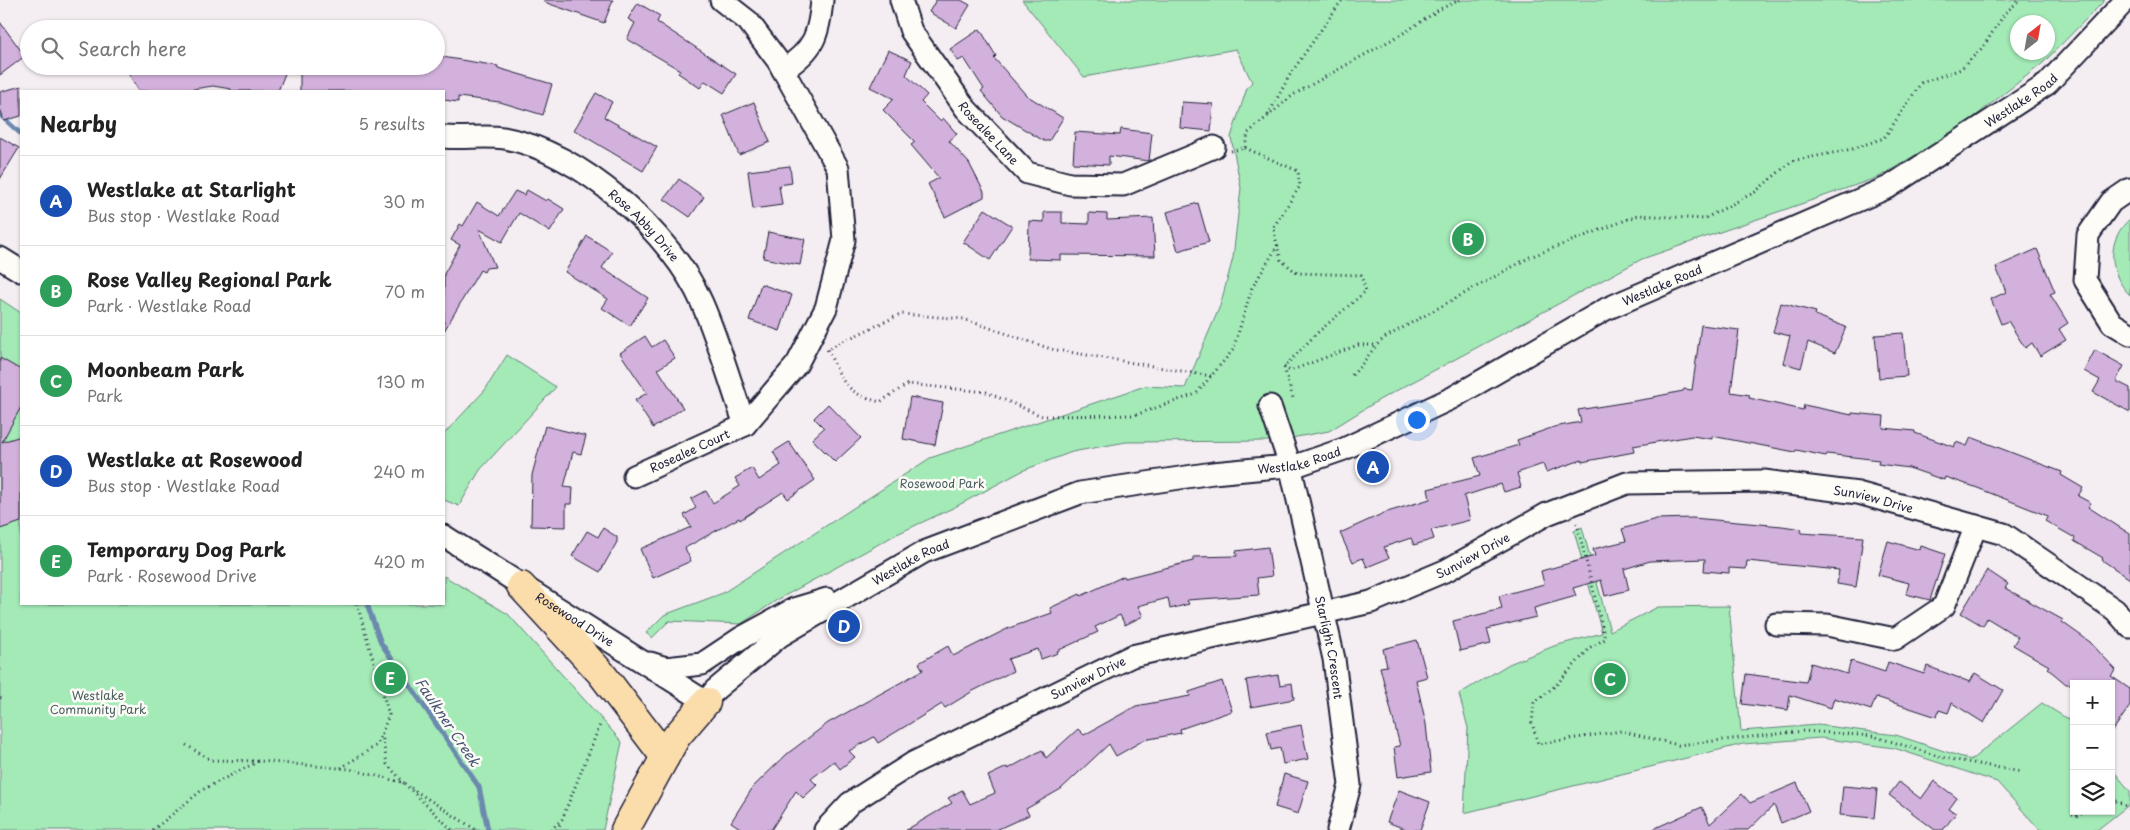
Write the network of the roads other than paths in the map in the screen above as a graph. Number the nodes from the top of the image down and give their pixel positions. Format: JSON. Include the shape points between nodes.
{"nodes":[{"id":1,"x":721,"y":0,"type":"edge"},
{"id":2,"x":822,"y":0,"type":"edge"},
{"id":3,"x":902,"y":0,"type":"edge"},
{"id":4,"x":2126,"y":0,"type":"edge"},
{"id":5,"x":783,"y":70,"type":"junction"},
{"id":6,"x":446,"y":143,"type":"edge"},
{"id":7,"x":1214,"y":147,"type":"road end"},
{"id":8,"x":2130,"y":189,"type":"edge"},
{"id":9,"x":0,"y":258,"type":"edge"},
{"id":10,"x":20,"y":270,"type":"edge"},
{"id":11,"x":2130,"y":334,"type":"edge"},
{"id":12,"x":1270,"y":406,"type":"dead end"},
{"id":13,"x":745,"y":425,"type":"junction"},
{"id":14,"x":1290,"y":465,"type":"junction"},
{"id":15,"x":634,"y":476,"type":"dead end"},
{"id":16,"x":1976,"y":526,"type":"junction"},
{"id":17,"x":445,"y":537,"type":"edge"},
{"id":18,"x":521,"y":586,"type":"junction"},
{"id":19,"x":860,"y":589,"type":"junction"},
{"id":20,"x":1324,"y":613,"type":"junction"},
{"id":21,"x":1776,"y":624,"type":"dead end"},
{"id":22,"x":2130,"y":627,"type":"edge"},
{"id":23,"x":639,"y":660,"type":"junction"},
{"id":24,"x":706,"y":702,"type":"junction"},
{"id":25,"x":665,"y":757,"type":"junction"},
{"id":26,"x":625,"y":830,"type":"edge"},
{"id":27,"x":824,"y":830,"type":"edge"},
{"id":28,"x":1338,"y":830,"type":"edge"}],
"edges":[{"from":1,"to":5,"type":"street","via":[[748,21]]},
{"from":2,"to":5,"type":"street","via":[[819,30],[795,62]]},
{"from":3,"to":7,"type":"street","name":"Rosealee Lane","via":[[911,31],[966,109],[1027,172],[1070,184],[1123,185]]},
{"from":4,"to":14,"type":"street","name":"Westlake Road","via":[[2047,84],[1889,187],[1606,308],[1452,398],[1344,449]]},
{"from":5,"to":13,"type":"street","via":[[838,168],[844,240],[826,308],[797,364]]},
{"from":6,"to":13,"type":"street","name":"Rose Abby Drive","via":[[504,138],[546,152],[586,173],[642,219],[670,249],[702,302]]},
{"from":8,"to":11,"type":"street","via":[[2111,202],[2088,234],[2085,280],[2112,323]]},
{"from":9,"to":10,"type":"street"},
{"from":12,"to":14,"type":"street","name":"Starlight Crescent"},
{"from":13,"to":15,"type":"street","name":"Rosealee Court"},
{"from":14,"to":19,"type":"street","name":"Westlake Road","via":[[1080,493],[924,552]]},
{"from":14,"to":20,"type":"street","name":"Starlight Crescent"},
{"from":16,"to":20,"type":"street","name":"Sunview Drive","via":[[1858,493],[1764,482],[1627,483],[1547,514],[1447,570],[1371,602]]},
{"from":16,"to":21,"type":"street","via":[[1944,606],[1895,639],[1828,624]]},
{"from":16,"to":22,"type":"street","name":"Sunview Drive","via":[[2004,534],[2116,610]]},
{"from":17,"to":18,"type":"street","name":"Rosewood Drive"},
{"from":18,"to":23,"type":"street","name":"Rosewood Drive"},
{"from":18,"to":25,"type":"main road","via":[[601,673]]},
{"from":19,"to":23,"type":"street","via":[[794,609],[702,664],[666,668]]},
{"from":19,"to":24,"type":"street","name":"Westlake Road","via":[[780,636],[715,690]]},
{"from":20,"to":27,"type":"street","name":"Sunview Drive","via":[[1132,656],[913,764],[850,803]]},
{"from":20,"to":28,"type":"street","name":"Starlight Crescent","via":[[1334,659],[1350,785]]},
{"from":23,"to":24,"type":"street","name":"Rosewood Drive"},
{"from":24,"to":25,"type":"main road","name":"Westlake Road","via":[[676,737]]},
{"from":25,"to":26,"type":"main road","name":"Westlake Road"}]}
